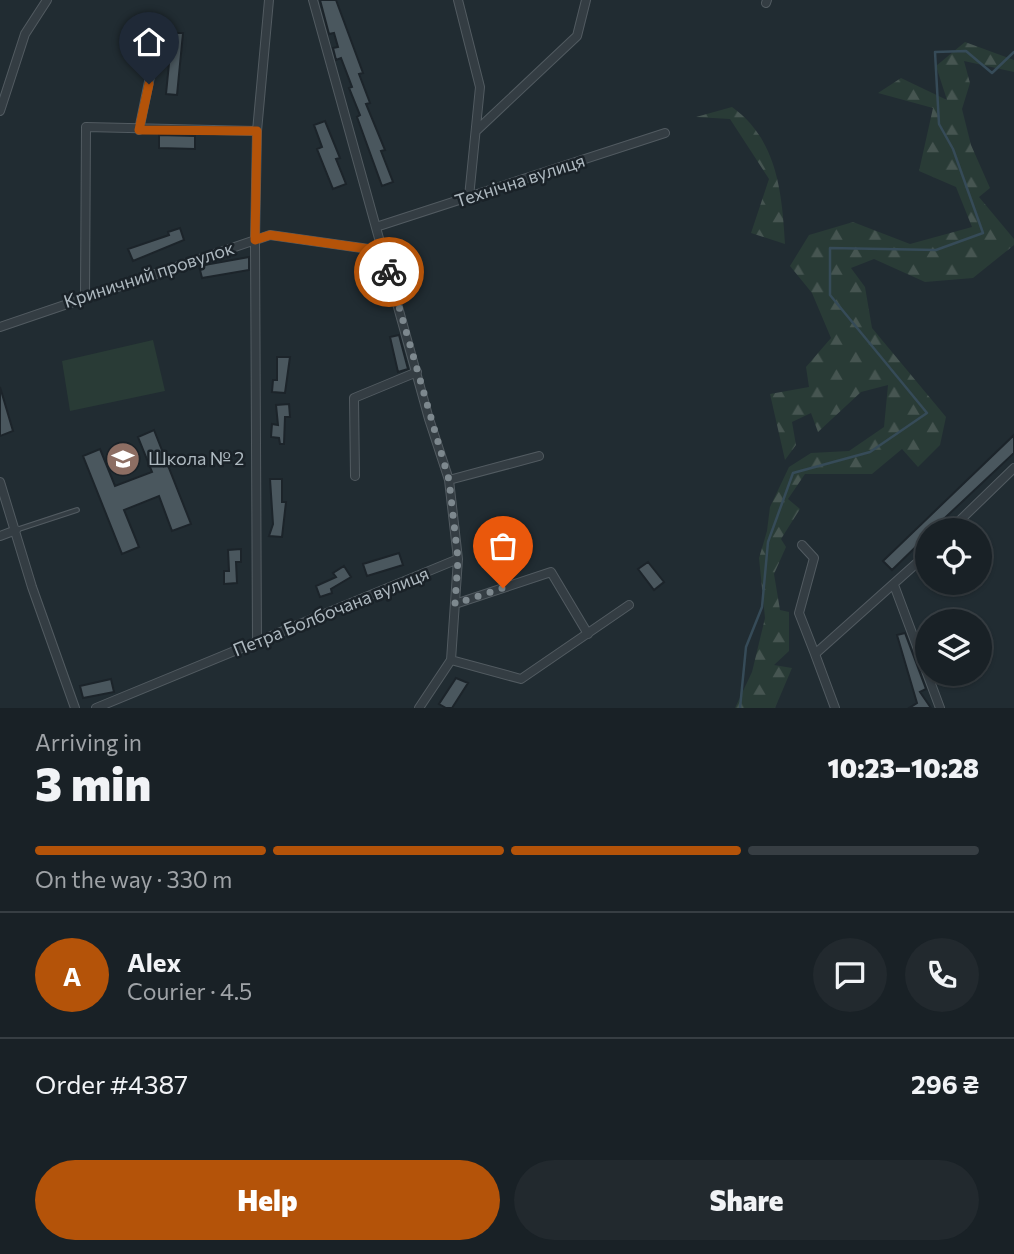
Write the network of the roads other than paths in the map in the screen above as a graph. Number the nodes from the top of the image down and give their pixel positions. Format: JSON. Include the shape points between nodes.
{"nodes":[{"id":1,"x":47,"y":0,"type":"edge"},
{"id":2,"x":270,"y":0,"type":"edge"},
{"id":3,"x":313,"y":0,"type":"edge"},
{"id":4,"x":458,"y":0,"type":"edge"},
{"id":5,"x":586,"y":0,"type":"edge"},
{"id":6,"x":158,"y":37,"type":"dead end"},
{"id":7,"x":0,"y":111,"type":"edge"},
{"id":8,"x":139,"y":130,"type":"junction"},
{"id":9,"x":257,"y":131,"type":"junction"},
{"id":10,"x":476,"y":131,"type":"junction"},
{"id":11,"x":665,"y":134,"type":"dead end"},
{"id":12,"x":469,"y":197,"type":"junction"},
{"id":13,"x":376,"y":227,"type":"junction"},
{"id":14,"x":255,"y":240,"type":"junction"},
{"id":15,"x":383,"y":251,"type":"junction"},
{"id":16,"x":85,"y":296,"type":"junction"},
{"id":17,"x":0,"y":327,"type":"edge"},
{"id":18,"x":417,"y":372,"type":"junction"},
{"id":19,"x":538,"y":456,"type":"dead end"},
{"id":20,"x":1014,"y":468,"type":"edge"},
{"id":21,"x":355,"y":476,"type":"dead end"},
{"id":22,"x":449,"y":480,"type":"junction"},
{"id":23,"x":0,"y":482,"type":"edge"},
{"id":24,"x":77,"y":510,"type":"dead end"},
{"id":25,"x":962,"y":518,"type":"edge"},
{"id":26,"x":16,"y":530,"type":"junction"},
{"id":27,"x":0,"y":536,"type":"edge"},
{"id":28,"x":802,"y":545,"type":"dead end"},
{"id":29,"x":458,"y":559,"type":"junction"},
{"id":30,"x":915,"y":565,"type":"edge"},
{"id":31,"x":894,"y":585,"type":"junction"},
{"id":32,"x":455,"y":604,"type":"junction"},
{"id":33,"x":629,"y":605,"type":"dead end"},
{"id":34,"x":588,"y":634,"type":"junction"},
{"id":35,"x":257,"y":643,"type":"junction"},
{"id":36,"x":815,"y":654,"type":"junction"},
{"id":37,"x":451,"y":660,"type":"junction"},
{"id":38,"x":75,"y":708,"type":"edge"},
{"id":39,"x":96,"y":708,"type":"edge"},
{"id":40,"x":419,"y":708,"type":"edge"},
{"id":41,"x":835,"y":708,"type":"edge"},
{"id":42,"x":940,"y":708,"type":"edge"}],
"edges":[{"from":1,"to":7,"type":"street","via":[[25,34]]},
{"from":2,"to":9,"type":"street"},
{"from":3,"to":13,"type":"street"},
{"from":4,"to":10,"type":"street","via":[[480,87]]},
{"from":5,"to":10,"type":"street","via":[[577,36]]},
{"from":6,"to":8,"type":"street"},
{"from":8,"to":9,"type":"street"},
{"from":8,"to":16,"type":"street","via":[[86,127]]},
{"from":9,"to":14,"type":"street"},
{"from":10,"to":12,"type":"street"},
{"from":11,"to":12,"type":"street","name":"Технічна вулиця"},
{"from":12,"to":13,"type":"street","name":"Технічна вулиця"},
{"from":13,"to":15,"type":"street"},
{"from":14,"to":15,"type":"street","name":"Криничний провулок","via":[[270,235]]},
{"from":14,"to":16,"type":"street","name":"Криничний провулок"},
{"from":14,"to":35,"type":"street"},
{"from":15,"to":18,"type":"street"},
{"from":16,"to":17,"type":"street","name":"Криничний провулок"},
{"from":18,"to":21,"type":"street","via":[[354,398]]},
{"from":18,"to":22,"type":"street"},
{"from":19,"to":22,"type":"street"},
{"from":20,"to":25,"type":"street"},
{"from":22,"to":29,"type":"street"},
{"from":23,"to":26,"type":"street"},
{"from":24,"to":26,"type":"lane"},
{"from":26,"to":27,"type":"street"},
{"from":26,"to":38,"type":"street"},
{"from":28,"to":36,"type":"street","via":[[814,558],[799,613]]},
{"from":29,"to":32,"type":"street"},
{"from":29,"to":35,"type":"street","name":"Петра Болбочана вулиця"},
{"from":30,"to":31,"type":"street"},
{"from":31,"to":36,"type":"street"},
{"from":31,"to":42,"type":"street"},
{"from":32,"to":34,"type":"street","via":[[551,572]]},
{"from":32,"to":37,"type":"street"},
{"from":33,"to":34,"type":"street"},
{"from":34,"to":37,"type":"street","via":[[521,679]]},
{"from":35,"to":39,"type":"street","name":"Петра Болбочана вулиця"},
{"from":36,"to":41,"type":"street"},
{"from":37,"to":40,"type":"street"}]}
